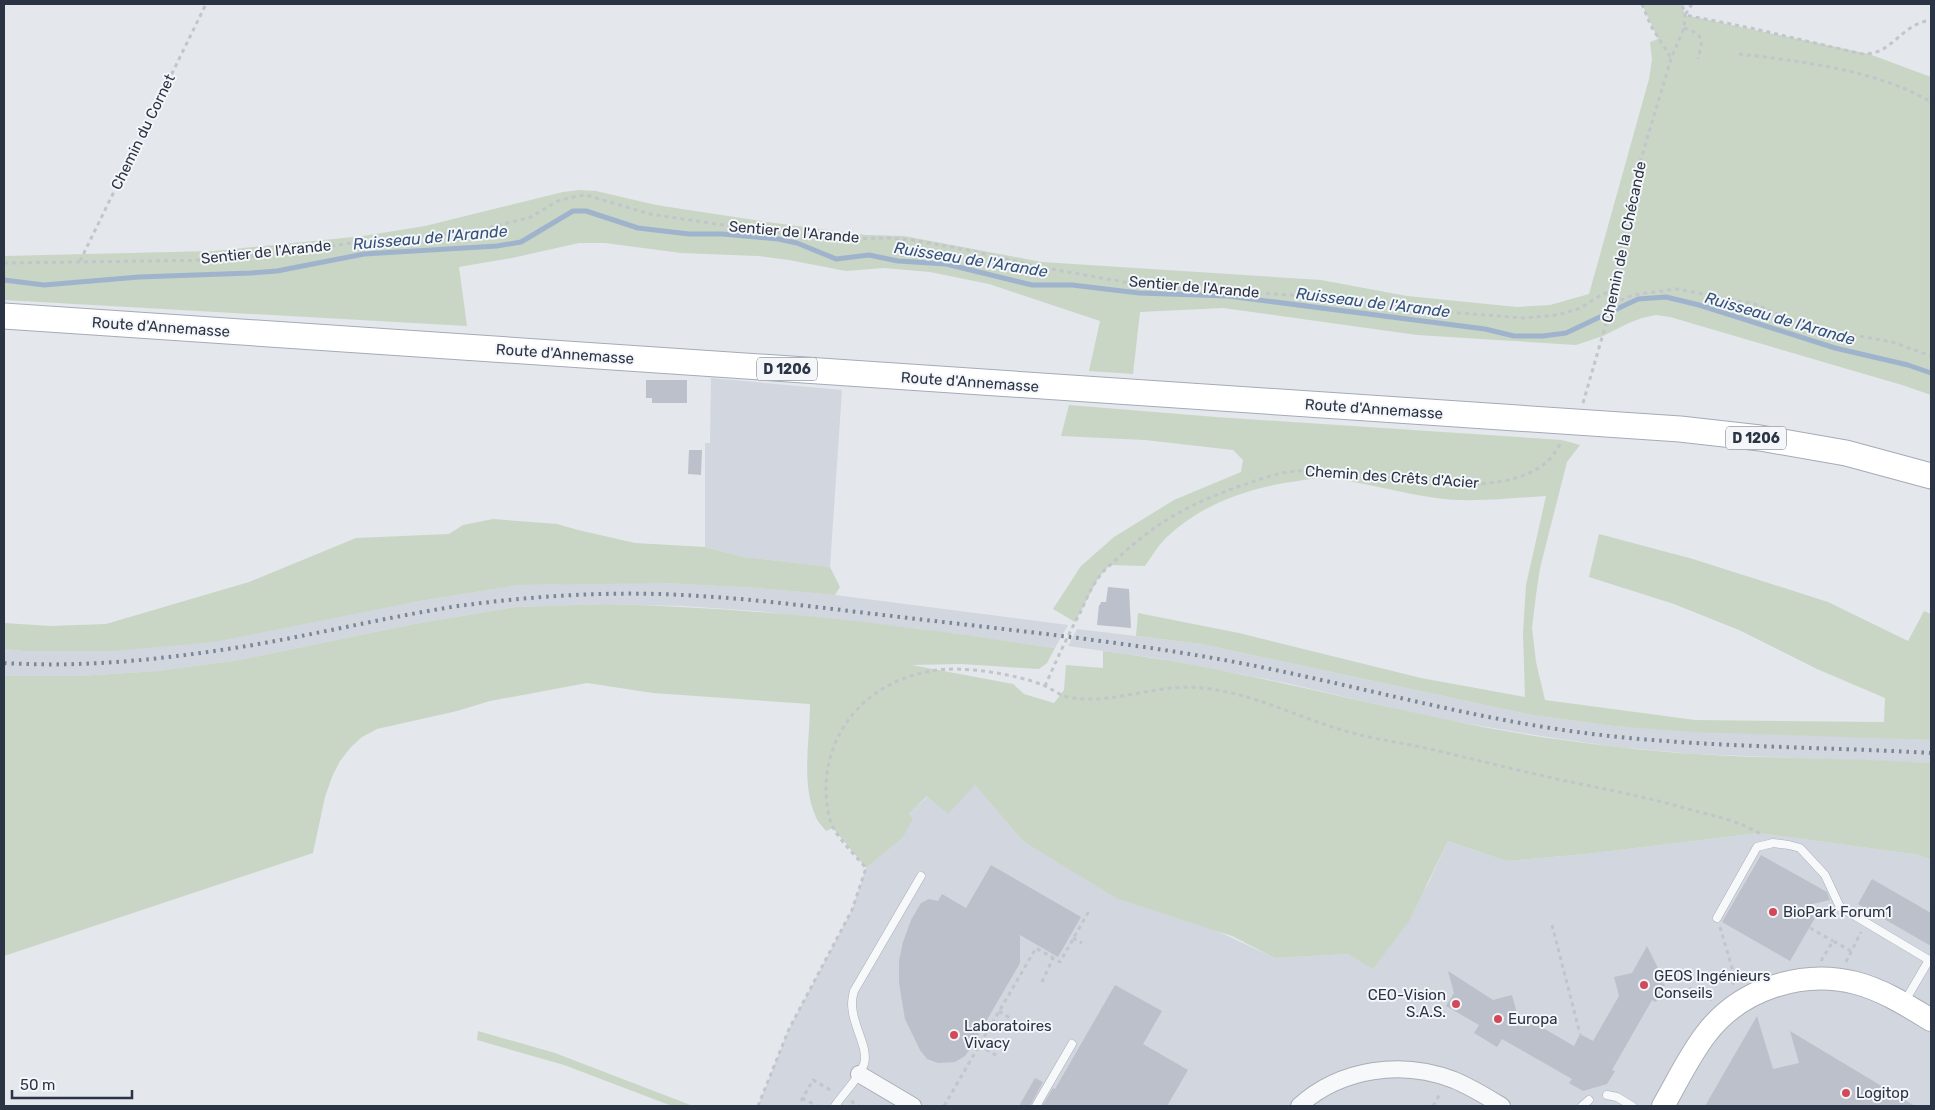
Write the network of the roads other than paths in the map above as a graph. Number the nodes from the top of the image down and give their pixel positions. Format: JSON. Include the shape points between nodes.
{"nodes":[{"id":1,"x":4,"y":316,"type":"edge"},
{"id":2,"x":1931,"y":476,"type":"edge"},
{"id":3,"x":921,"y":876,"type":"dead end"},
{"id":4,"x":1717,"y":918,"type":"dead end"},
{"id":5,"x":1903,"y":1004,"type":"junction"},
{"id":6,"x":1931,"y":1020,"type":"edge"},
{"id":7,"x":1072,"y":1044,"type":"dead end"},
{"id":8,"x":859,"y":1074,"type":"junction"},
{"id":9,"x":1607,"y":1095,"type":"dead end"},
{"id":10,"x":1589,"y":1100,"type":"dead end"},
{"id":11,"x":835,"y":1106,"type":"edge"},
{"id":12,"x":913,"y":1106,"type":"edge"},
{"id":13,"x":1036,"y":1106,"type":"edge"},
{"id":14,"x":1298,"y":1106,"type":"edge"},
{"id":15,"x":1502,"y":1106,"type":"edge"},
{"id":16,"x":1582,"y":1106,"type":"edge"},
{"id":17,"x":1632,"y":1106,"type":"edge"},
{"id":18,"x":1663,"y":1106,"type":"edge"}],
"edges":[{"from":1,"to":2,"type":"main road","name":"Route d'Annemasse","number":"D 1206","via":[[1680,429],[1760,438],[1846,453]]},
{"from":3,"to":8,"type":"lane","via":[[852,997],[852,1015],[864,1052]]},
{"from":4,"to":5,"type":"lane","via":[[1757,847],[1773,843],[1800,848],[1825,875],[1840,907],[1929,960]]},
{"from":5,"to":6,"type":"street"},
{"from":5,"to":18,"type":"street","via":[[1882,992],[1837,980],[1811,979],[1780,984],[1759,992],[1730,1010],[1707,1033]]},
{"from":7,"to":13,"type":"lane"},
{"from":8,"to":11,"type":"lane"},
{"from":8,"to":12,"type":"street"},
{"from":9,"to":17,"type":"lane"},
{"from":10,"to":16,"type":"lane"},
{"from":14,"to":15,"type":"street","via":[[1317,1091],[1345,1078],[1370,1071],[1396,1069],[1442,1076]]}]}
